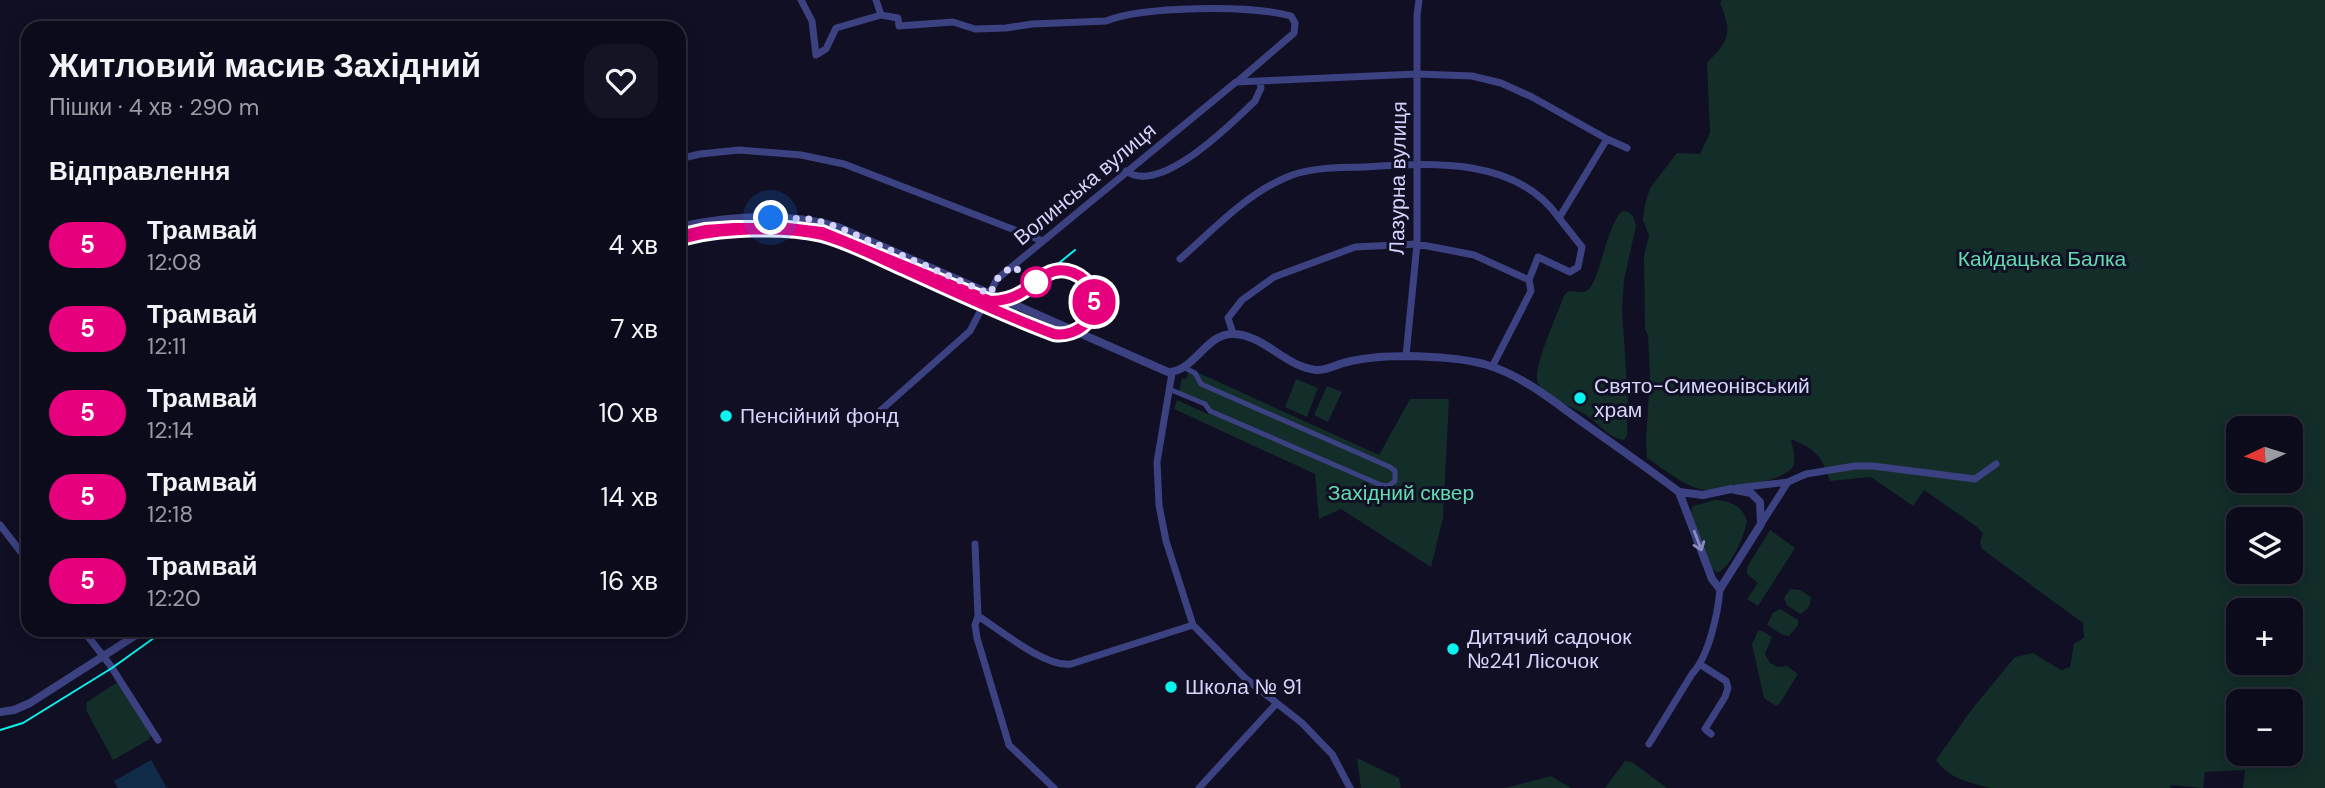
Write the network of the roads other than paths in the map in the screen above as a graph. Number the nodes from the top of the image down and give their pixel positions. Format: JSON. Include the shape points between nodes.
{"nodes":[{"id":1,"x":801,"y":0,"type":"edge"},
{"id":2,"x":876,"y":0,"type":"edge"},
{"id":3,"x":1191,"y":0,"type":"edge"},
{"id":4,"x":1419,"y":0,"type":"edge"},
{"id":5,"x":1191,"y":10,"type":"junction"},
{"id":6,"x":881,"y":15,"type":"junction"},
{"id":7,"x":1418,"y":74,"type":"junction"},
{"id":8,"x":1236,"y":82,"type":"junction"},
{"id":9,"x":1260,"y":82,"type":"junction"},
{"id":10,"x":1607,"y":139,"type":"junction"},
{"id":11,"x":1627,"y":148,"type":"dead end"},
{"id":12,"x":686,"y":157,"type":"edge"},
{"id":13,"x":1416,"y":163,"type":"junction"},
{"id":14,"x":1126,"y":171,"type":"junction"},
{"id":15,"x":1559,"y":218,"type":"junction"},
{"id":16,"x":686,"y":226,"type":"edge"},
{"id":17,"x":1042,"y":241,"type":"junction"},
{"id":18,"x":1417,"y":244,"type":"junction"},
{"id":19,"x":1180,"y":259,"type":"dead end"},
{"id":20,"x":1529,"y":280,"type":"junction"},
{"id":21,"x":990,"y":294,"type":"junction"},
{"id":22,"x":1233,"y":333,"type":"junction"},
{"id":23,"x":1406,"y":356,"type":"junction"},
{"id":24,"x":1492,"y":367,"type":"junction"},
{"id":25,"x":1185,"y":368,"type":"junction"},
{"id":26,"x":1172,"y":373,"type":"junction"},
{"id":27,"x":1169,"y":389,"type":"junction"},
{"id":28,"x":880,"y":411,"type":"dead end"},
{"id":29,"x":1996,"y":464,"type":"dead end"},
{"id":30,"x":1788,"y":482,"type":"junction"},
{"id":31,"x":1731,"y":489,"type":"junction"},
{"id":32,"x":1679,"y":492,"type":"junction"},
{"id":33,"x":1761,"y":524,"type":"junction"},
{"id":34,"x":0,"y":525,"type":"edge"},
{"id":35,"x":975,"y":544,"type":"dead end"},
{"id":36,"x":21,"y":552,"type":"edge"},
{"id":37,"x":1720,"y":589,"type":"junction"},
{"id":38,"x":978,"y":616,"type":"junction"},
{"id":39,"x":1193,"y":625,"type":"junction"},
{"id":40,"x":89,"y":637,"type":"edge"},
{"id":41,"x":134,"y":637,"type":"edge"},
{"id":42,"x":105,"y":657,"type":"junction"},
{"id":43,"x":1701,"y":665,"type":"junction"},
{"id":44,"x":1276,"y":704,"type":"junction"},
{"id":45,"x":0,"y":712,"type":"edge"},
{"id":46,"x":1711,"y":734,"type":"dead end"},
{"id":47,"x":158,"y":740,"type":"dead end"},
{"id":48,"x":1649,"y":744,"type":"dead end"},
{"id":49,"x":1054,"y":788,"type":"edge"},
{"id":50,"x":1199,"y":788,"type":"edge"},
{"id":51,"x":1350,"y":788,"type":"edge"}],
"edges":[{"from":1,"to":6,"type":"street","via":[[812,21],[816,55],[826,49],[836,28]]},
{"from":2,"to":6,"type":"street"},
{"from":3,"to":5,"type":"street"},
{"from":4,"to":7,"type":"street","name":"Лазурна вулиця"},
{"from":5,"to":6,"type":"street","name":"Волинська вулиця","via":[[1106,21],[975,29],[953,22],[899,26],[898,18]]},
{"from":5,"to":8,"type":"street","name":"Волинська вулиця","via":[[1260,11],[1291,16],[1296,23],[1294,33]]},
{"from":7,"to":9,"type":"street"},
{"from":7,"to":10,"type":"street","via":[[1472,76],[1501,83]]},
{"from":7,"to":13,"type":"street","name":"Лазурна вулиця"},
{"from":8,"to":9,"type":"street"},
{"from":8,"to":14,"type":"street","name":"Волинська вулиця"},
{"from":9,"to":14,"type":"street","via":[[1255,101],[1182,164],[1156,176],[1134,177]]},
{"from":10,"to":11,"type":"street"},
{"from":10,"to":15,"type":"street"},
{"from":12,"to":17,"type":"street","via":[[739,150],[844,164]]},
{"from":13,"to":15,"type":"street","via":[[1459,165],[1502,175],[1529,189]]},
{"from":13,"to":18,"type":"street","name":"Лазурна вулиця"},
{"from":13,"to":19,"type":"street","via":[[1288,176],[1267,186]]},
{"from":14,"to":17,"type":"street","name":"Волинська вулиця"},
{"from":15,"to":20,"type":"street","via":[[1581,247],[1578,267],[1570,272],[1538,257]]},
{"from":16,"to":21,"type":"street","via":[[735,219],[812,219],[857,234]]},
{"from":17,"to":21,"type":"street","name":"Волинська вулиця","via":[[997,279]]},
{"from":18,"to":20,"type":"street","via":[[1474,255]]},
{"from":18,"to":22,"type":"street","via":[[1355,247],[1274,277],[1242,300],[1228,318]]},
{"from":18,"to":23,"type":"street","name":"Лазурна вулиця"},
{"from":20,"to":24,"type":"street","via":[[1531,291]]},
{"from":21,"to":26,"type":"street"},
{"from":21,"to":28,"type":"street","name":"Волинська вулиця","via":[[970,331]]},
{"from":22,"to":23,"type":"street","via":[[1315,370],[1364,358]]},
{"from":22,"to":25,"type":"street","via":[[1211,344]]},
{"from":23,"to":24,"type":"street","via":[[1455,358]]},
{"from":24,"to":32,"type":"street","via":[[1547,395]]},
{"from":25,"to":26,"type":"street"},
{"from":25,"to":27,"type":"street","via":[[1195,373],[1201,384],[1390,467],[1395,481],[1381,485]]},
{"from":26,"to":27,"type":"street"},
{"from":27,"to":39,"type":"street","via":[[1157,462],[1159,505]]},
{"from":29,"to":30,"type":"street","via":[[1975,479],[1855,466],[1806,474]]},
{"from":30,"to":31,"type":"street"},
{"from":30,"to":33,"type":"street"},
{"from":31,"to":32,"type":"street","via":[[1703,495]]},
{"from":31,"to":33,"type":"street","via":[[1758,499]]},
{"from":32,"to":37,"type":"street","one_way":true},
{"from":33,"to":37,"type":"street"},
{"from":34,"to":36,"type":"street"},
{"from":35,"to":38,"type":"street"},
{"from":37,"to":43,"type":"street"},
{"from":38,"to":39,"type":"street","via":[[1046,659],[1066,665]]},
{"from":38,"to":49,"type":"street","via":[[977,638],[1009,745]]},
{"from":39,"to":44,"type":"street"},
{"from":40,"to":42,"type":"street"},
{"from":41,"to":42,"type":"street"},
{"from":42,"to":45,"type":"street","via":[[25,706]]},
{"from":42,"to":47,"type":"street"},
{"from":43,"to":46,"type":"street","via":[[1726,681],[1728,688],[1705,729]]},
{"from":43,"to":48,"type":"street"},
{"from":44,"to":50,"type":"street"},
{"from":44,"to":51,"type":"street","via":[[1332,754]]}]}
